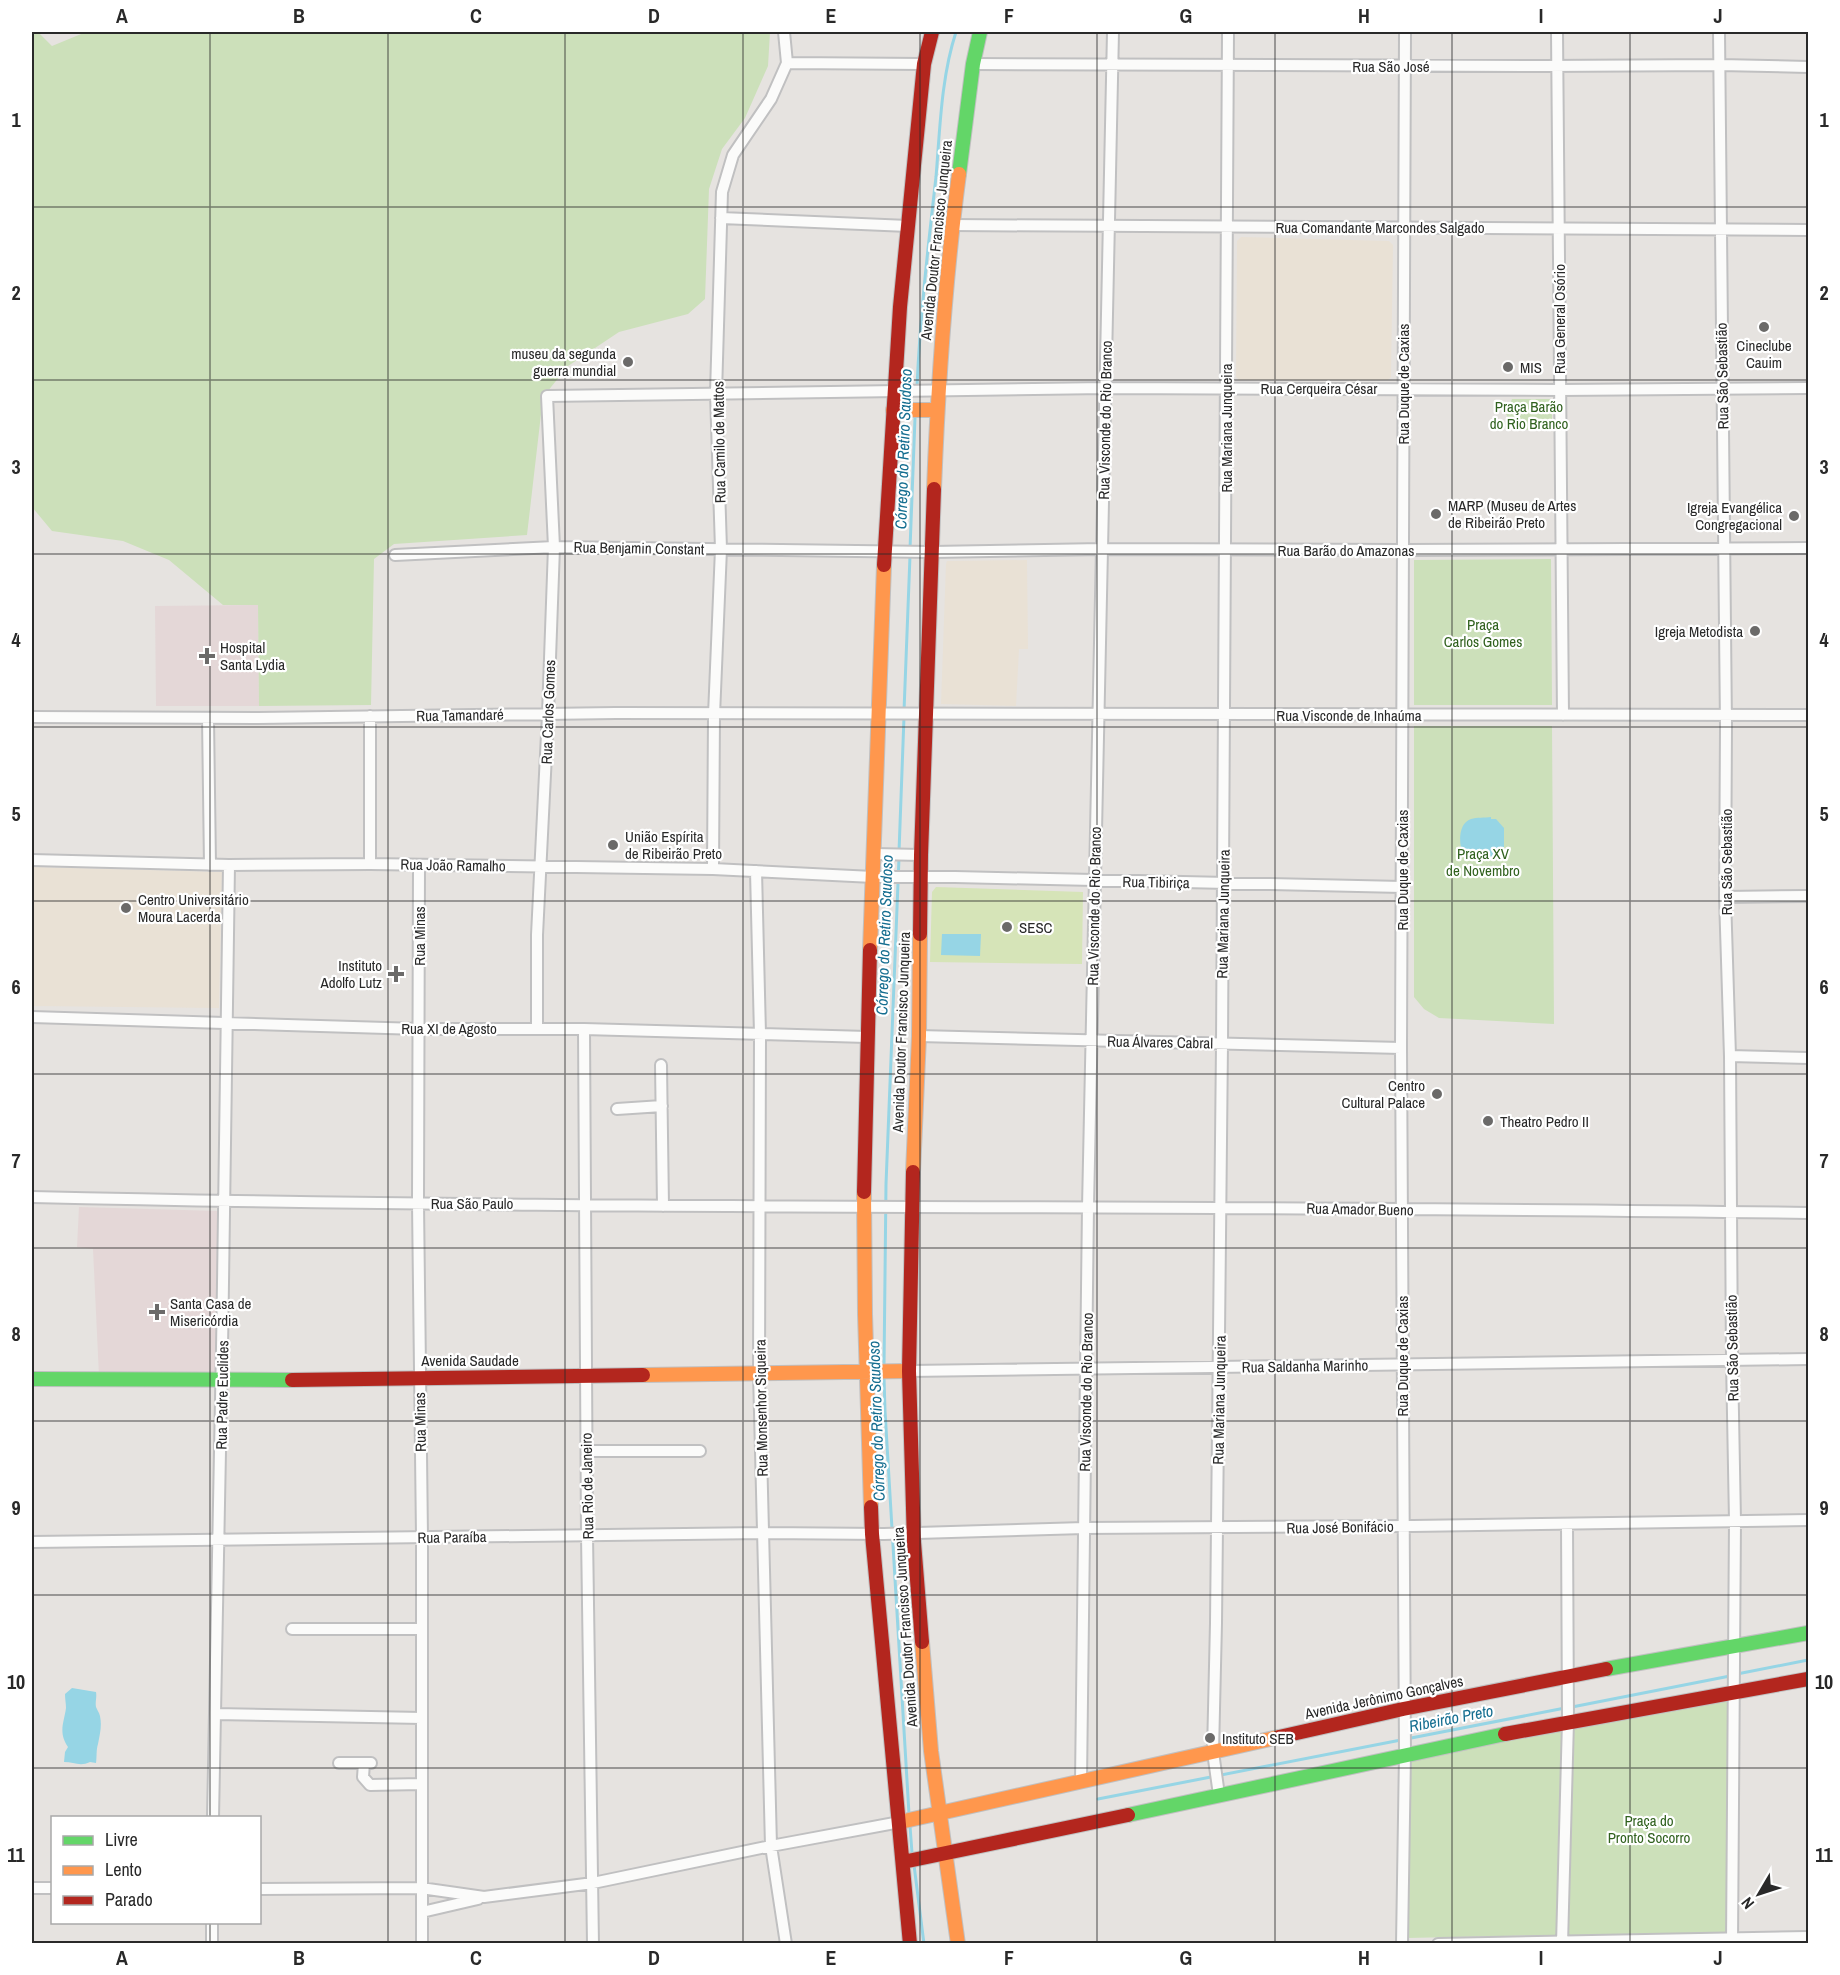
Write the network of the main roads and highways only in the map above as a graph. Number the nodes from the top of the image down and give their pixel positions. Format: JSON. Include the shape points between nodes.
{"nodes":[{"id":1,"x":932,"y":32,"type":"edge"},
{"id":2,"x":980,"y":32,"type":"edge"},
{"id":3,"x":897,"y":410,"type":"junction"},
{"id":4,"x":933,"y":410,"type":"junction"},
{"id":5,"x":871,"y":1371,"type":"junction"},
{"id":6,"x":904,"y":1371,"type":"junction"},
{"id":7,"x":32,"y":1379,"type":"edge"},
{"id":8,"x":1809,"y":1633,"type":"edge"},
{"id":9,"x":1809,"y":1679,"type":"edge"},
{"id":10,"x":936,"y":1814,"type":"junction"},
{"id":11,"x":904,"y":1821,"type":"junction"},
{"id":12,"x":941,"y":1855,"type":"junction"},
{"id":13,"x":907,"y":1861,"type":"junction"},
{"id":14,"x":910,"y":1944,"type":"edge"},
{"id":15,"x":958,"y":1944,"type":"edge"}],
"edges":[{"from":1,"to":3,"type":"main road","name":"Avenida Doutor Francisco Junqueira","via":[[924,64],[908,226]]},
{"from":2,"to":4,"type":"main road","name":"Avenida Doutor Francisco Junqueira","via":[[952,225]]},
{"from":3,"to":4,"type":"main road"},
{"from":3,"to":5,"type":"main road","name":"Avenida Doutor Francisco Junqueira","via":[[878,877],[867,1037]]},
{"from":4,"to":6,"type":"main road","name":"Avenida Doutor Francisco Junqueira","via":[[915,877],[919,1036],[905,1208]]},
{"from":5,"to":6,"type":"main road","name":"Avenida Saudade"},
{"from":5,"to":7,"type":"main road","name":"Avenida Saudade","via":[[222,1381]]},
{"from":5,"to":11,"type":"main road","name":"Avenida Doutor Francisco Junqueira","via":[[878,1534]]},
{"from":6,"to":10,"type":"main road","name":"Avenida Doutor Francisco Junqueira","via":[[909,1534]]},
{"from":8,"to":10,"type":"main road","name":"Avenida Jerônimo Gonçalves","via":[[1734,1652],[1403,1714]]},
{"from":9,"to":12,"type":"main road","via":[[1735,1687],[1568,1715]]},
{"from":10,"to":11,"type":"main road","name":"Avenida Jerônimo Gonçalves"},
{"from":10,"to":12,"type":"main road","name":"Avenida Doutor Francisco Junqueira"},
{"from":11,"to":13,"type":"main road","name":"Avenida Doutor Francisco Junqueira"},
{"from":12,"to":13,"type":"main road"},
{"from":12,"to":15,"type":"main road","name":"Avenida Doutor Francisco Junqueira"},
{"from":13,"to":14,"type":"main road","name":"Avenida Doutor Francisco Junqueira"}]}
